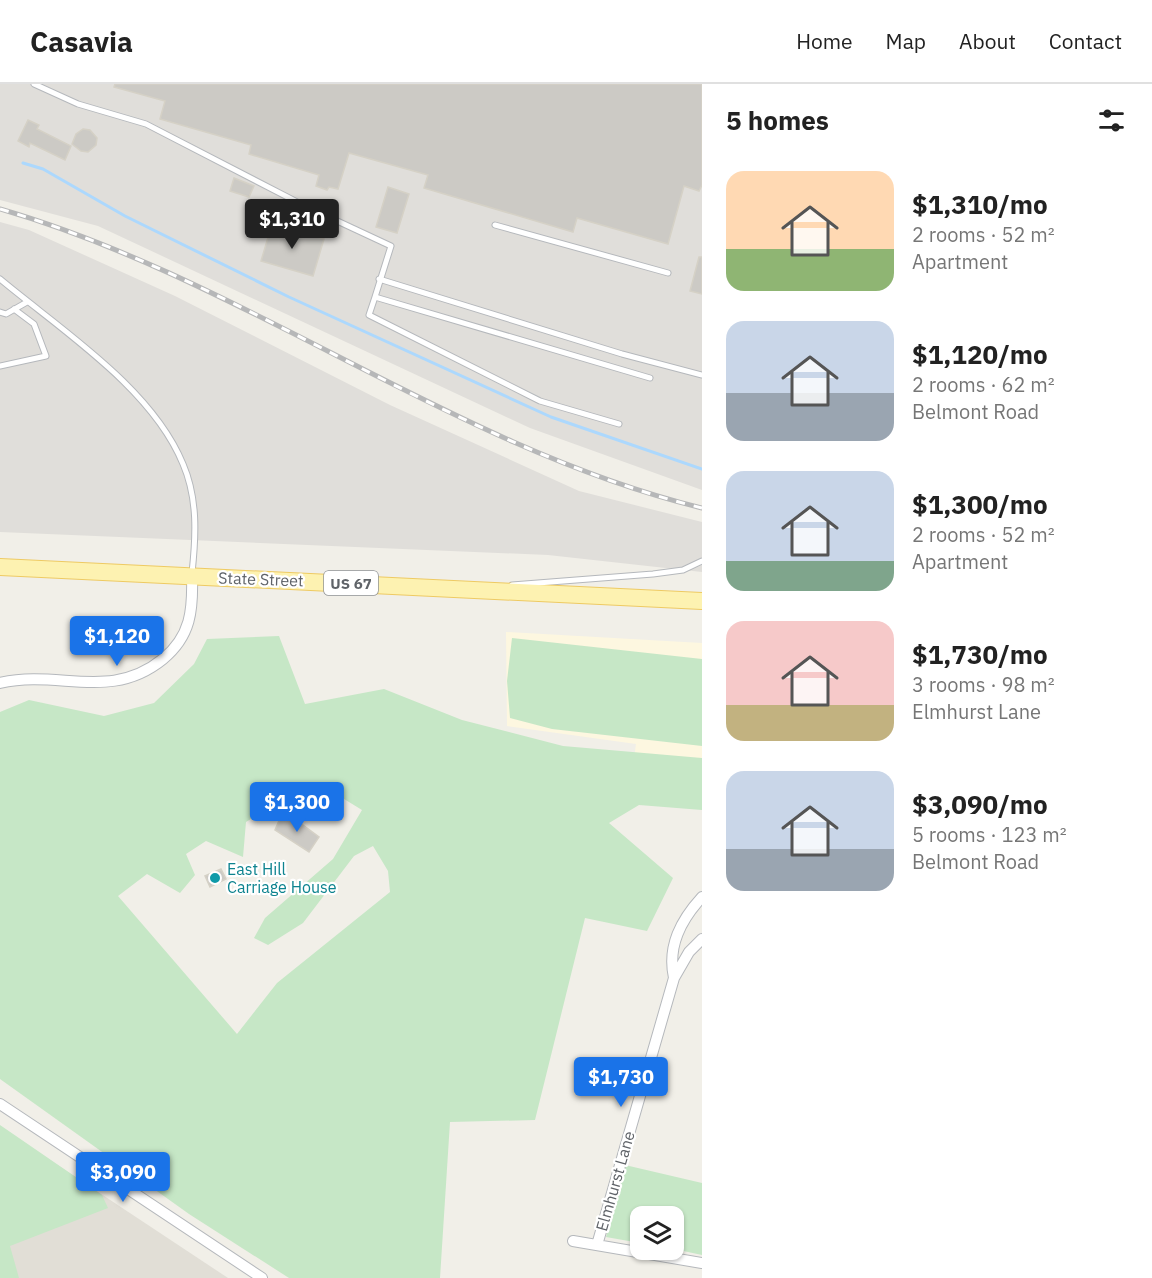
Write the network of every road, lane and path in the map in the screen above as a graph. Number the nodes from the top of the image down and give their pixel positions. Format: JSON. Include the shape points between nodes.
{"nodes":[{"id":1,"x":34,"y":84,"type":"edge"},
{"id":2,"x":495,"y":225,"type":"dead end"},
{"id":3,"x":668,"y":273,"type":"dead end"},
{"id":4,"x":0,"y":279,"type":"edge"},
{"id":5,"x":379,"y":279,"type":"junction"},
{"id":6,"x":375,"y":297,"type":"junction"},
{"id":7,"x":27,"y":302,"type":"junction"},
{"id":8,"x":14,"y":309,"type":"junction"},
{"id":9,"x":3,"y":313,"type":"edge"},
{"id":10,"x":0,"y":319,"type":"edge"},
{"id":11,"x":0,"y":366,"type":"edge"},
{"id":12,"x":702,"y":375,"type":"edge"},
{"id":13,"x":650,"y":378,"type":"dead end"},
{"id":14,"x":618,"y":424,"type":"dead end"},
{"id":15,"x":702,"y":561,"type":"edge"},
{"id":16,"x":0,"y":567,"type":"edge"},
{"id":17,"x":192,"y":576,"type":"junction"},
{"id":18,"x":468,"y":589,"type":"junction"},
{"id":19,"x":702,"y":601,"type":"edge"},
{"id":20,"x":0,"y":683,"type":"edge"},
{"id":21,"x":702,"y":897,"type":"edge"},
{"id":22,"x":702,"y":939,"type":"edge"},
{"id":23,"x":674,"y":978,"type":"junction"},
{"id":24,"x":0,"y":1104,"type":"edge"},
{"id":25,"x":573,"y":1241,"type":"dead end"},
{"id":26,"x":597,"y":1245,"type":"junction"},
{"id":27,"x":702,"y":1263,"type":"edge"},
{"id":28,"x":262,"y":1278,"type":"edge"}],
"edges":[{"from":1,"to":5,"type":"lane","via":[[78,104],[146,124],[303,206],[391,246]]},
{"from":2,"to":3,"type":"lane"},
{"from":4,"to":7,"type":"lane"},
{"from":5,"to":6,"type":"lane"},
{"from":5,"to":12,"type":"lane"},
{"from":6,"to":13,"type":"lane"},
{"from":6,"to":14,"type":"lane","via":[[369,315],[540,402]]},
{"from":7,"to":8,"type":"lane"},
{"from":7,"to":17,"type":"lane","via":[[109,369],[154,416],[172,445],[183,464],[194,505],[197,528]]},
{"from":8,"to":9,"type":"lane"},
{"from":8,"to":11,"type":"lane","via":[[34,324],[46,356]]},
{"from":9,"to":10,"type":"lane"},
{"from":15,"to":18,"type":"lane","via":[[683,570],[653,574]]},
{"from":16,"to":17,"type":"main road","name":"State Street","number":"US 67"},
{"from":17,"to":18,"type":"main road","name":"State Street","number":"US 67"},
{"from":17,"to":20,"type":"street","via":[[193,608],[184,634],[169,654],[148,671],[125,680],[32,678]]},
{"from":18,"to":19,"type":"main road","name":"State Street","number":"US 67"},
{"from":21,"to":23,"type":"street","name":"Elmhurst Lane","via":[[688,912],[675,937]]},
{"from":22,"to":23,"type":"street","name":"Elmhurst Lane"},
{"from":23,"to":26,"type":"street","name":"Elmhurst Lane"},
{"from":24,"to":28,"type":"street"},
{"from":25,"to":26,"type":"street"},
{"from":26,"to":27,"type":"street"}]}
